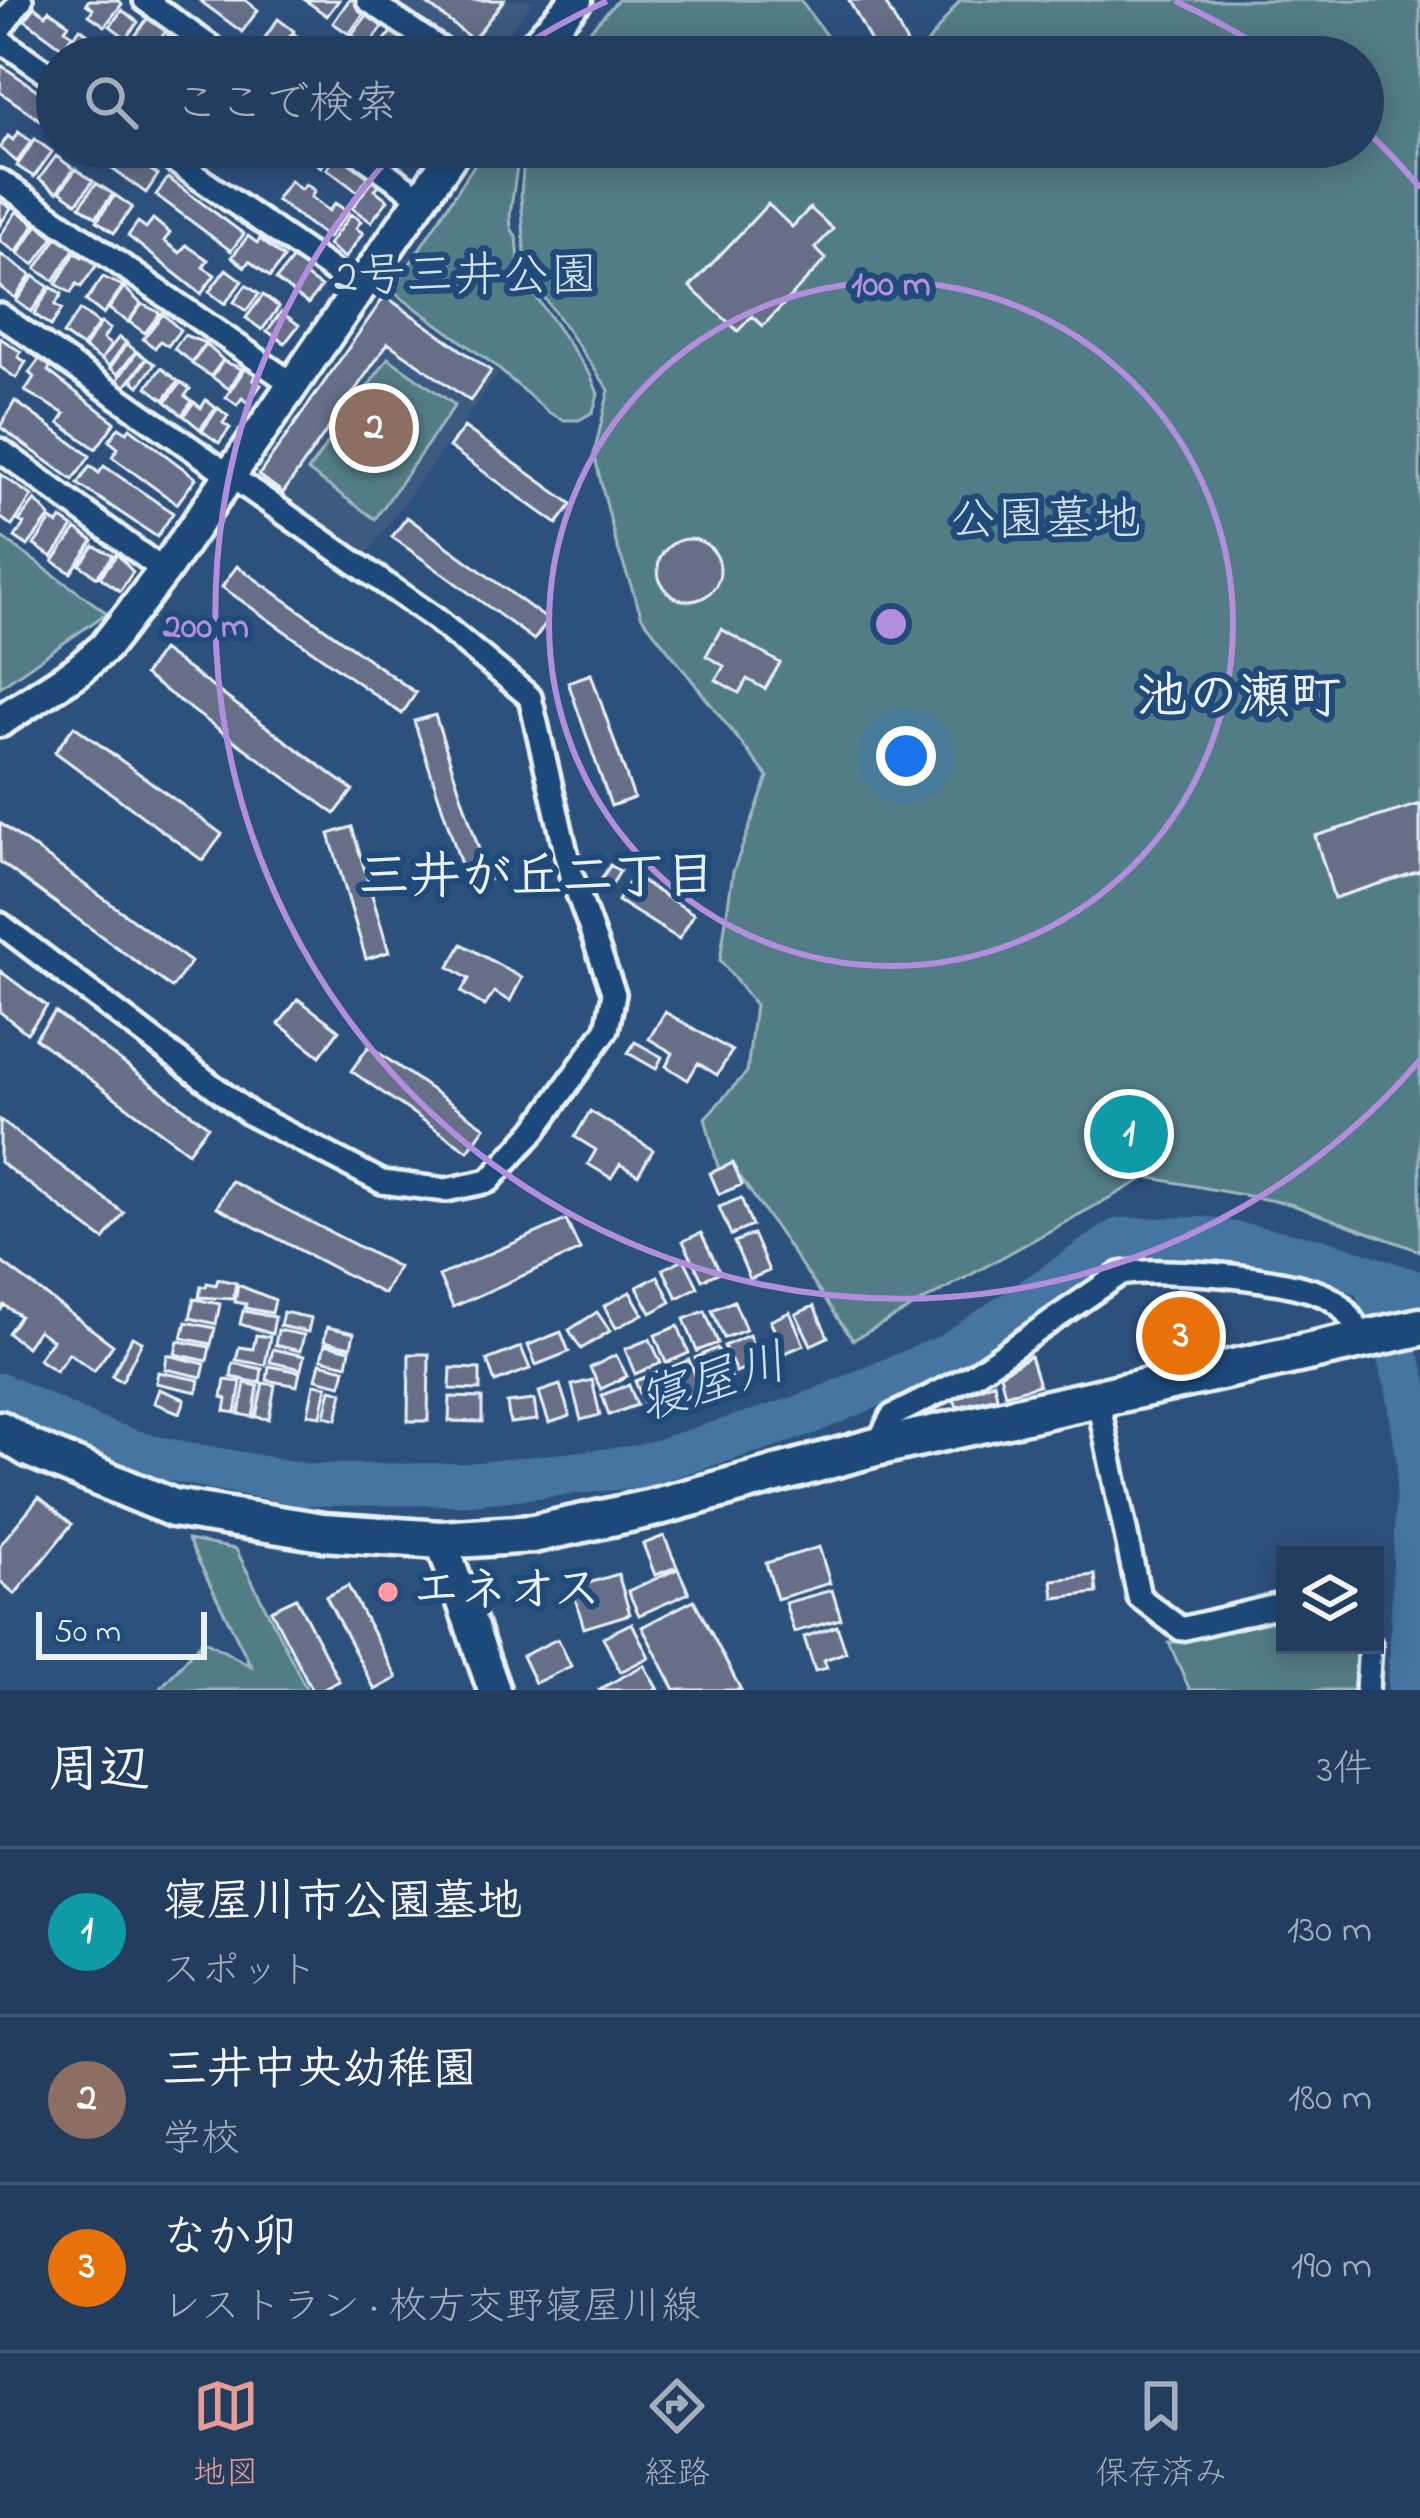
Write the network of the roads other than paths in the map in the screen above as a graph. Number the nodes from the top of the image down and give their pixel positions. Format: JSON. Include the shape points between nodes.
{"nodes":[{"id":1,"x":21,"y":0,"type":"edge"},
{"id":2,"x":145,"y":0,"type":"edge"},
{"id":3,"x":368,"y":0,"type":"edge"},
{"id":4,"x":576,"y":0,"type":"edge"},
{"id":5,"x":0,"y":29,"type":"edge"},
{"id":6,"x":196,"y":36,"type":"edge"},
{"id":7,"x":421,"y":36,"type":"edge"},
{"id":8,"x":544,"y":36,"type":"edge"},
{"id":9,"x":0,"y":40,"type":"edge"},
{"id":10,"x":36,"y":65,"type":"edge"},
{"id":11,"x":184,"y":168,"type":"edge"},
{"id":12,"x":380,"y":168,"type":"edge"},
{"id":13,"x":443,"y":168,"type":"edge"},
{"id":14,"x":0,"y":181,"type":"edge"},
{"id":15,"x":422,"y":198,"type":"junction"},
{"id":16,"x":358,"y":288,"type":"junction"},
{"id":17,"x":0,"y":315,"type":"edge"},
{"id":18,"x":294,"y":385,"type":"junction"},
{"id":19,"x":0,"y":450,"type":"edge"},
{"id":20,"x":230,"y":477,"type":"junction"},
{"id":21,"x":164,"y":571,"type":"junction"},
{"id":22,"x":0,"y":721,"type":"edge"},
{"id":23,"x":0,"y":924,"type":"edge"},
{"id":24,"x":1417,"y":1328,"type":"edge"},
{"id":25,"x":1367,"y":1339,"type":"junction"},
{"id":26,"x":1097,"y":1396,"type":"junction"},
{"id":27,"x":0,"y":1430,"type":"edge"},
{"id":28,"x":876,"y":1447,"type":"junction"},
{"id":29,"x":441,"y":1540,"type":"junction"},
{"id":30,"x":1276,"y":1606,"type":"edge"},
{"id":31,"x":1369,"y":1654,"type":"edge"},
{"id":32,"x":494,"y":1690,"type":"edge"},
{"id":33,"x":1367,"y":1690,"type":"edge"}],
"edges":[{"from":1,"to":5,"type":"street"},
{"from":2,"to":6,"type":"street"},
{"from":3,"to":7,"type":"street"},
{"from":4,"to":8,"type":"street"},
{"from":9,"to":10,"type":"street"},
{"from":11,"to":16,"type":"street"},
{"from":12,"to":15,"type":"street"},
{"from":13,"to":15,"type":"street"},
{"from":14,"to":18,"type":"street"},
{"from":15,"to":16,"type":"street"},
{"from":16,"to":18,"type":"street"},
{"from":17,"to":20,"type":"street"},
{"from":18,"to":20,"type":"street"},
{"from":19,"to":21,"type":"street"},
{"from":20,"to":21,"type":"street"},
{"from":20,"to":23,"type":"street","via":[[433,617],[530,697],[572,874],[614,994],[607,1029],[489,1181],[446,1190],[382,1182],[250,1114]]},
{"from":21,"to":22,"type":"street","via":[[105,647]]},
{"from":24,"to":25,"type":"main road"},
{"from":25,"to":26,"type":"main road"},
{"from":25,"to":28,"type":"street","via":[[1340,1304],[1317,1291],[1120,1274],[973,1375],[892,1416]]},
{"from":26,"to":28,"type":"main road"},
{"from":26,"to":30,"type":"street","via":[[1139,1597],[1181,1629]]},
{"from":27,"to":29,"type":"main road","via":[[173,1508],[323,1532]]},
{"from":28,"to":29,"type":"main road","via":[[572,1526]]},
{"from":29,"to":32,"type":"street"},
{"from":31,"to":33,"type":"street"}]}
